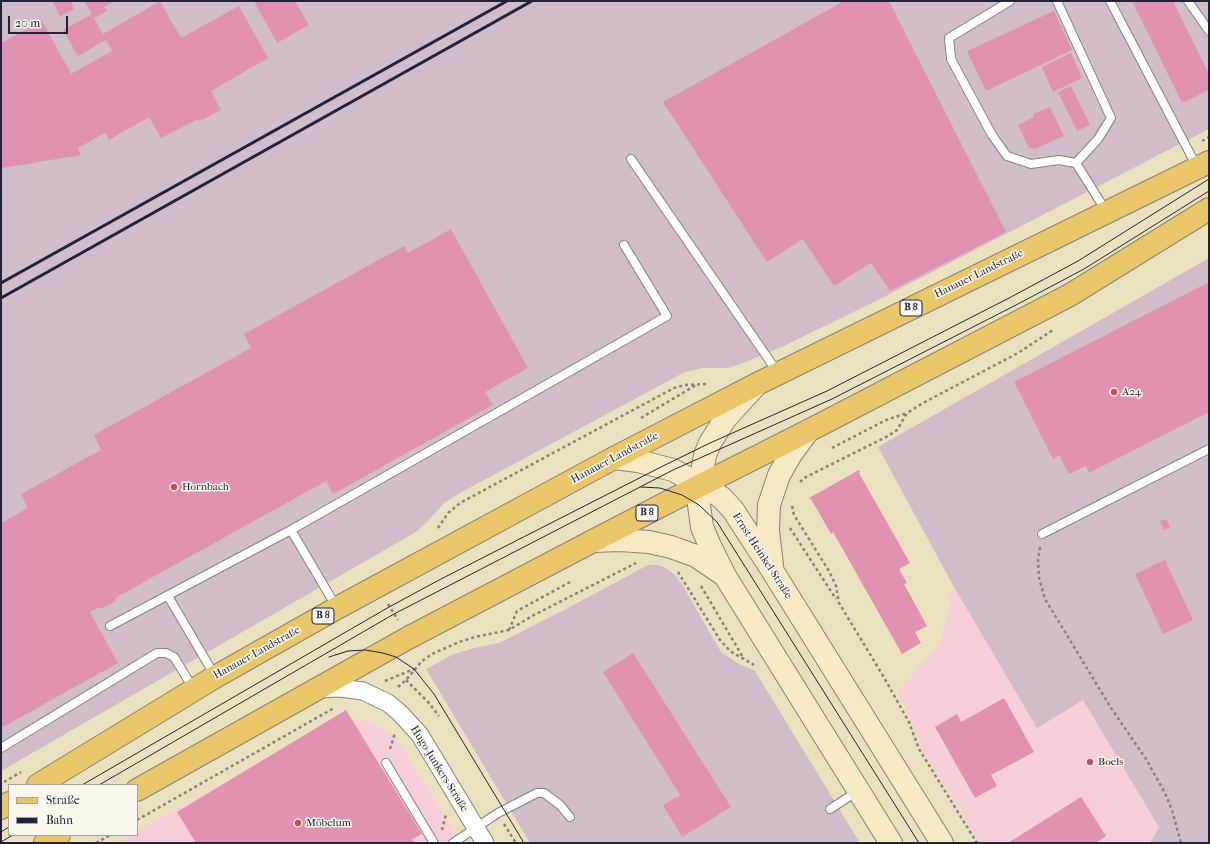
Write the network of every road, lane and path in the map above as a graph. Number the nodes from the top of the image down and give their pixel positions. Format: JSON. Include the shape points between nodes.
{"nodes":[{"id":1,"x":1010,"y":1,"type":"edge"},
{"id":2,"x":1057,"y":1,"type":"edge"},
{"id":3,"x":1110,"y":1,"type":"edge"},
{"id":4,"x":1188,"y":1,"type":"edge"},
{"id":5,"x":1209,"y":31,"type":"edge"},
{"id":6,"x":631,"y":159,"type":"dead end"},
{"id":7,"x":1076,"y":163,"type":"junction"},
{"id":8,"x":1203,"y":165,"type":"edge"},
{"id":9,"x":1209,"y":209,"type":"edge"},
{"id":10,"x":1106,"y":212,"type":"junction"},
{"id":11,"x":624,"y":245,"type":"dead end"},
{"id":12,"x":1059,"y":326,"type":"dead end"},
{"id":13,"x":778,"y":374,"type":"junction"},
{"id":14,"x":757,"y":384,"type":"junction"},
{"id":15,"x":696,"y":385,"type":"dead end"},
{"id":16,"x":907,"y":413,"type":"junction"},
{"id":17,"x":640,"y":419,"type":"dead end"},
{"id":18,"x":808,"y":432,"type":"junction"},
{"id":19,"x":832,"y":448,"type":"dead end"},
{"id":20,"x":1209,"y":449,"type":"edge"},
{"id":21,"x":614,"y":458,"type":"junction"},
{"id":22,"x":797,"y":484,"type":"dead end"},
{"id":23,"x":701,"y":485,"type":"junction"},
{"id":24,"x":792,"y":502,"type":"dead end"},
{"id":25,"x":790,"y":528,"type":"dead end"},
{"id":26,"x":291,"y":530,"type":"junction"},
{"id":27,"x":1042,"y":534,"type":"joint"},
{"id":28,"x":593,"y":541,"type":"junction"},
{"id":29,"x":638,"y":562,"type":"dead end"},
{"id":30,"x":676,"y":569,"type":"dead end"},
{"id":31,"x":772,"y":570,"type":"junction"},
{"id":32,"x":725,"y":576,"type":"junction"},
{"id":33,"x":572,"y":581,"type":"dead end"},
{"id":34,"x":698,"y":582,"type":"dead end"},
{"id":35,"x":168,"y":596,"type":"junction"},
{"id":36,"x":838,"y":603,"type":"junction"},
{"id":37,"x":337,"y":608,"type":"junction"},
{"id":38,"x":110,"y":626,"type":"dead end"},
{"id":39,"x":508,"y":630,"type":"junction"},
{"id":40,"x":744,"y":660,"type":"junction"},
{"id":41,"x":422,"y":661,"type":"dead end"},
{"id":42,"x":758,"y":668,"type":"dead end"},
{"id":43,"x":215,"y":677,"type":"junction"},
{"id":44,"x":406,"y":680,"type":"dead end"},
{"id":45,"x":194,"y":689,"type":"junction"},
{"id":46,"x":316,"y":689,"type":"junction"},
{"id":47,"x":341,"y":707,"type":"dead end"},
{"id":48,"x":439,"y":716,"type":"dead end"},
{"id":49,"x":1,"y":748,"type":"edge"},
{"id":50,"x":386,"y":763,"type":"dead end"},
{"id":51,"x":40,"y":784,"type":"edge"},
{"id":52,"x":138,"y":789,"type":"edge"},
{"id":53,"x":859,"y":791,"type":"junction"},
{"id":54,"x":830,"y":809,"type":"dead end"},
{"id":55,"x":570,"y":817,"type":"dead end"},
{"id":56,"x":138,"y":819,"type":"edge"},
{"id":57,"x":476,"y":828,"type":"junction"},
{"id":58,"x":57,"y":836,"type":"edge"},
{"id":59,"x":108,"y":836,"type":"edge"},
{"id":60,"x":45,"y":843,"type":"edge"},
{"id":61,"x":96,"y":843,"type":"edge"},
{"id":62,"x":434,"y":843,"type":"edge"},
{"id":63,"x":453,"y":843,"type":"edge"},
{"id":64,"x":485,"y":843,"type":"edge"},
{"id":65,"x":891,"y":843,"type":"edge"},
{"id":66,"x":942,"y":843,"type":"edge"},
{"id":67,"x":977,"y":843,"type":"edge"},
{"id":68,"x":1181,"y":843,"type":"edge"}],
"edges":[{"from":1,"to":7,"type":"lane","via":[[948,38],[951,59],[992,135],[1007,156],[1031,164],[1059,160]]},
{"from":2,"to":7,"type":"lane","via":[[1111,118],[1098,140]]},
{"from":3,"to":8,"type":"lane"},
{"from":4,"to":5,"type":"lane"},
{"from":6,"to":13,"type":"lane"},
{"from":7,"to":10,"type":"lane"},
{"from":8,"to":10,"type":"main road","name":"Hanauer Landstraße","number":"B 8"},
{"from":9,"to":18,"type":"main road","number":"B 8","via":[[1070,295]]},
{"from":10,"to":13,"type":"main road","name":"Hanauer Landstraße","number":"B 8"},
{"from":11,"to":26,"type":"lane","via":[[667,316]]},
{"from":12,"to":16,"type":"path","via":[[1018,354]]},
{"from":13,"to":14,"type":"main road","name":"Hanauer Landstraße","number":"B 8"},
{"from":14,"to":21,"type":"main road","name":"Hanauer Landstraße","number":"B 8"},
{"from":14,"to":23,"type":"main road","via":[[725,419],[710,443]]},
{"from":15,"to":17,"type":"path"},
{"from":16,"to":19,"type":"path","via":[[886,420]]},
{"from":16,"to":22,"type":"path","via":[[897,430],[888,436]]},
{"from":18,"to":23,"type":"main road","number":"B 8"},
{"from":18,"to":31,"type":"main road","via":[[779,475],[769,505],[768,531]]},
{"from":20,"to":27,"type":"lane"},
{"from":21,"to":23,"type":"main road","name":"Ernst-Heinkel-Straße","via":[[673,470]]},
{"from":21,"to":37,"type":"main road","name":"Hanauer Landstraße","number":"B 8"},
{"from":23,"to":28,"type":"main road","number":"B 8"},
{"from":23,"to":31,"type":"main road","name":"Ernst-Heinkel-Straße","via":[[722,498],[733,510]]},
{"from":23,"to":32,"type":"main road","via":[[702,527]]},
{"from":24,"to":36,"type":"path","via":[[794,515],[834,580]]},
{"from":25,"to":36,"type":"path"},
{"from":26,"to":35,"type":"lane"},
{"from":26,"to":37,"type":"lane"},
{"from":27,"to":68,"type":"path","via":[[1038,559],[1039,578],[1045,599],[1165,792]]},
{"from":28,"to":32,"type":"main road","via":[[649,542],[671,547],[696,556]]},
{"from":28,"to":46,"type":"main road","number":"B 8"},
{"from":29,"to":39,"type":"path"},
{"from":30,"to":40,"type":"path","via":[[720,640],[730,651]]},
{"from":31,"to":66,"type":"main road","name":"Ernst-Heinkel-Straße"},
{"from":32,"to":53,"type":"main road"},
{"from":33,"to":39,"type":"path","via":[[517,611]]},
{"from":34,"to":40,"type":"path"},
{"from":35,"to":38,"type":"lane"},
{"from":35,"to":43,"type":"lane"},
{"from":36,"to":67,"type":"path","via":[[882,674],[908,722],[919,749]]},
{"from":37,"to":43,"type":"main road","name":"Hanauer Landstraße","number":"B 8"},
{"from":39,"to":41,"type":"path","via":[[459,642]]},
{"from":40,"to":42,"type":"path"},
{"from":43,"to":45,"type":"main road","name":"Hanauer Landstraße","number":"B 8"},
{"from":44,"to":48,"type":"path"},
{"from":45,"to":49,"type":"lane","via":[[174,657],[166,653],[157,653]]},
{"from":45,"to":51,"type":"main road","name":"Hanauer Landstraße","number":"B 8"},
{"from":46,"to":52,"type":"main road","number":"B 8"},
{"from":46,"to":57,"type":"street","name":"Hugo-Junkers-Straße","via":[[340,688],[363,691],[388,703],[420,735]]},
{"from":47,"to":56,"type":"path","via":[[333,708]]},
{"from":50,"to":62,"type":"lane"},
{"from":53,"to":54,"type":"lane"},
{"from":53,"to":65,"type":"main road"},
{"from":55,"to":57,"type":"lane","via":[[544,792],[504,810]]},
{"from":57,"to":63,"type":"lane"},
{"from":57,"to":64,"type":"street","name":"Hugo-Junkers-Straße"},
{"from":58,"to":60,"type":"main road"},
{"from":59,"to":61,"type":"path"}]}
